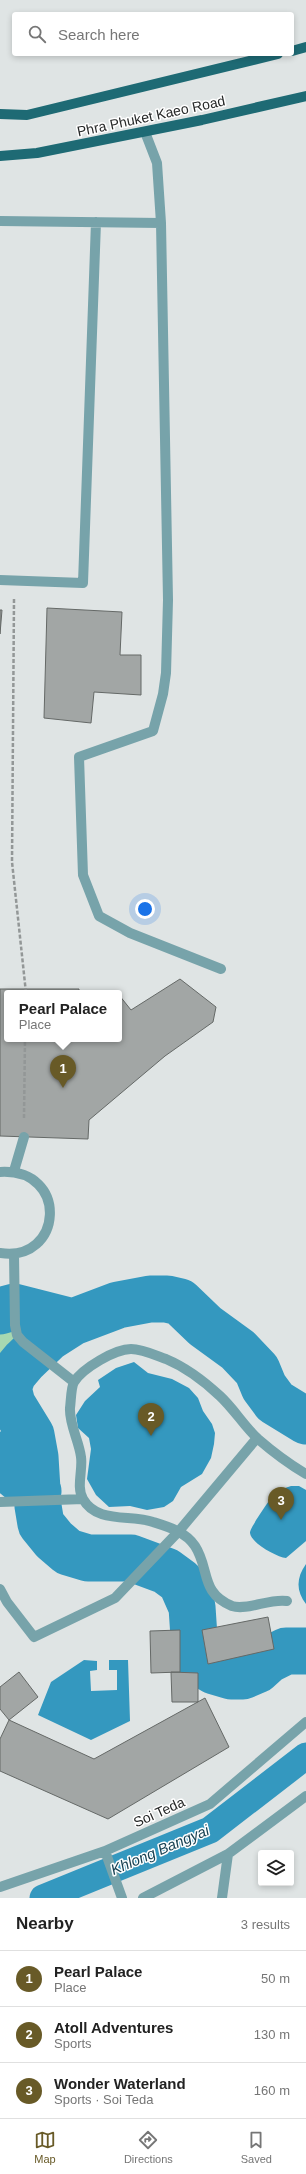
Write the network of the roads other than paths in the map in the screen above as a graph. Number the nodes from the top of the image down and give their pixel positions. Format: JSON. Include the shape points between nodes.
{"nodes":[{"id":1,"x":306,"y":47,"type":"edge"},
{"id":2,"x":294,"y":50,"type":"edge"},
{"id":3,"x":270,"y":56,"type":"edge"},
{"id":4,"x":306,"y":96,"type":"edge"},
{"id":5,"x":0,"y":114,"type":"edge"},
{"id":6,"x":145,"y":132,"type":"junction"},
{"id":7,"x":0,"y":156,"type":"edge"},
{"id":8,"x":0,"y":221,"type":"edge"},
{"id":9,"x":96,"y":222,"type":"junction"},
{"id":10,"x":161,"y":223,"type":"junction"},
{"id":11,"x":0,"y":580,"type":"edge"},
{"id":12,"x":220,"y":969,"type":"dead end"},
{"id":13,"x":24,"y":1137,"type":"road end"},
{"id":14,"x":14,"y":1171,"type":"junction"},
{"id":15,"x":0,"y":1172,"type":"edge"},
{"id":16,"x":0,"y":1253,"type":"edge"},
{"id":17,"x":14,"y":1259,"type":"junction"},
{"id":18,"x":74,"y":1382,"type":"junction"},
{"id":19,"x":257,"y":1438,"type":"junction"},
{"id":20,"x":306,"y":1474,"type":"edge"},
{"id":21,"x":82,"y":1499,"type":"junction"},
{"id":22,"x":0,"y":1502,"type":"edge"},
{"id":23,"x":179,"y":1531,"type":"junction"},
{"id":24,"x":0,"y":1589,"type":"edge"},
{"id":25,"x":287,"y":1601,"type":"dead end"},
{"id":26,"x":306,"y":1722,"type":"edge"},
{"id":27,"x":306,"y":1796,"type":"edge"},
{"id":28,"x":105,"y":1851,"type":"junction"},
{"id":29,"x":228,"y":1854,"type":"junction"},
{"id":30,"x":0,"y":1887,"type":"edge"},
{"id":31,"x":122,"y":1898,"type":"edge"},
{"id":32,"x":143,"y":1898,"type":"edge"},
{"id":33,"x":222,"y":1898,"type":"edge"}],
"edges":[{"from":1,"to":2,"type":"main road"},
{"from":3,"to":5,"type":"main road","name":"Phra Phuket Kaeo Road","via":[[27,115]]},
{"from":4,"to":6,"type":"main road","name":"Phra Phuket Kaeo Road"},
{"from":6,"to":7,"type":"main road","name":"Phra Phuket Kaeo Road","via":[[37,153]]},
{"from":6,"to":10,"type":"street","via":[[157,162]]},
{"from":8,"to":9,"type":"street"},
{"from":9,"to":10,"type":"street"},
{"from":9,"to":11,"type":"street","via":[[82,583]]},
{"from":10,"to":12,"type":"street","via":[[168,600],[165,680],[154,730],[79,758],[82,876],[98,916],[130,933]]},
{"from":13,"to":14,"type":"street"},
{"from":14,"to":15,"type":"street"},
{"from":14,"to":17,"type":"street","via":[[38,1183],[46,1194],[50,1207],[50,1222],[44,1235],[35,1245]]},
{"from":16,"to":17,"type":"street"},
{"from":17,"to":18,"type":"street","via":[[17,1335]]},
{"from":18,"to":19,"type":"street","via":[[91,1367],[117,1351],[132,1349],[147,1352],[189,1371],[220,1397]]},
{"from":18,"to":21,"type":"street","via":[[70,1410],[81,1457]]},
{"from":19,"to":20,"type":"street"},
{"from":19,"to":23,"type":"street"},
{"from":21,"to":22,"type":"street"},
{"from":21,"to":23,"type":"street","via":[[92,1510],[115,1518],[151,1521]]},
{"from":23,"to":24,"type":"street","via":[[115,1598],[34,1637]]},
{"from":23,"to":25,"type":"street","via":[[195,1545],[202,1560],[204,1577],[213,1593],[222,1601],[234,1607],[277,1599]]},
{"from":26,"to":28,"type":"street","name":"Soi Teda","via":[[210,1804]]},
{"from":27,"to":29,"type":"street"},
{"from":28,"to":30,"type":"street","name":"Soi Teda"},
{"from":28,"to":31,"type":"street"},
{"from":29,"to":32,"type":"street"},
{"from":29,"to":33,"type":"street"}]}
